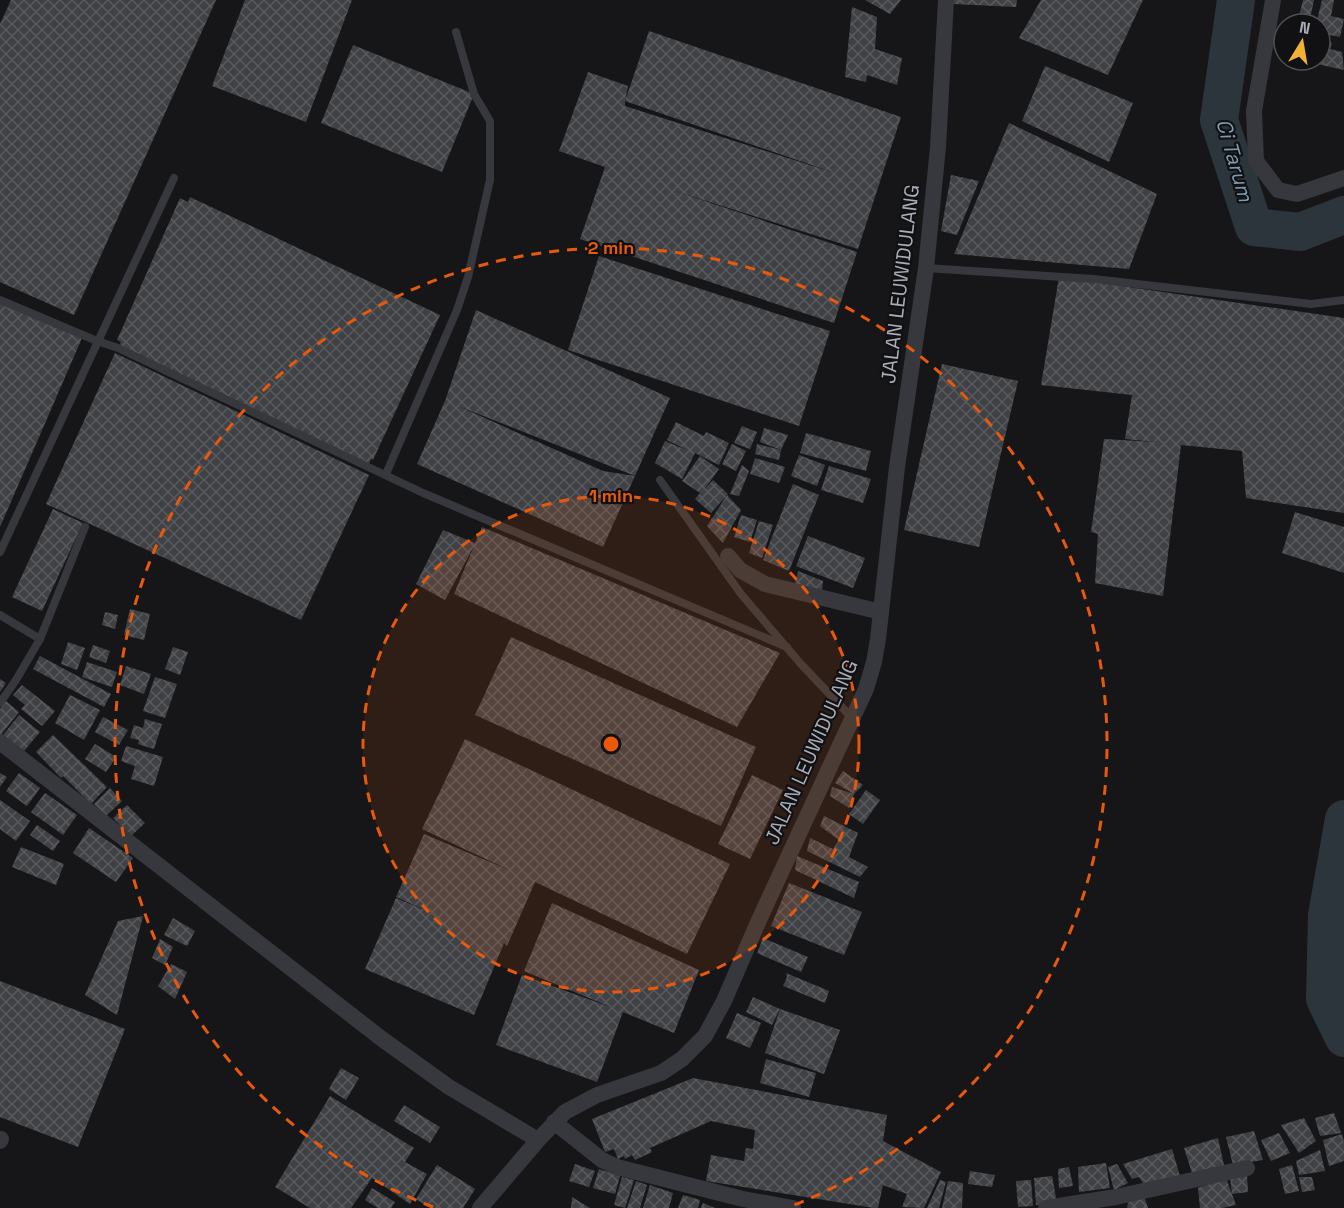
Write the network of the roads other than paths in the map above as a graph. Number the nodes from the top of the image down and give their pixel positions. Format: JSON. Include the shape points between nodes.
{"nodes":[{"id":1,"x":946,"y":0,"type":"edge"},
{"id":2,"x":1273,"y":0,"type":"edge"},
{"id":3,"x":456,"y":32,"type":"dead end"},
{"id":4,"x":174,"y":178,"type":"dead end"},
{"id":5,"x":1344,"y":178,"type":"edge"},
{"id":6,"x":926,"y":268,"type":"junction"},
{"id":7,"x":0,"y":300,"type":"edge"},
{"id":8,"x":1344,"y":300,"type":"edge"},
{"id":9,"x":97,"y":341,"type":"junction"},
{"id":10,"x":386,"y":474,"type":"junction"},
{"id":11,"x":660,"y":480,"type":"dead end"},
{"id":12,"x":86,"y":527,"type":"dead end"},
{"id":13,"x":0,"y":552,"type":"edge"},
{"id":14,"x":728,"y":556,"type":"dead end"},
{"id":15,"x":881,"y":612,"type":"junction"},
{"id":16,"x":0,"y":615,"type":"edge"},
{"id":17,"x":40,"y":639,"type":"junction"},
{"id":18,"x":787,"y":647,"type":"junction"},
{"id":19,"x":0,"y":703,"type":"edge"},
{"id":20,"x":853,"y":719,"type":"junction"},
{"id":21,"x":0,"y":742,"type":"edge"},
{"id":22,"x":554,"y":1122,"type":"junction"},
{"id":23,"x":538,"y":1140,"type":"junction"},
{"id":24,"x":1247,"y":1168,"type":"dead end"},
{"id":25,"x":480,"y":1208,"type":"edge"},
{"id":26,"x":794,"y":1208,"type":"edge"},
{"id":27,"x":1046,"y":1208,"type":"edge"}],
"edges":[{"from":1,"to":6,"type":"street","name":"JALAN LEUWIDULANG"},
{"from":2,"to":5,"type":"street","via":[[1254,111],[1256,161],[1278,190],[1297,194]]},
{"from":3,"to":10,"type":"lane","via":[[474,94],[490,121],[490,180],[457,310]]},
{"from":4,"to":9,"type":"lane"},
{"from":6,"to":8,"type":"lane","via":[[1094,279],[1311,304]]},
{"from":6,"to":15,"type":"street","name":"JALAN LEUWIDULANG"},
{"from":7,"to":9,"type":"lane"},
{"from":9,"to":10,"type":"lane"},
{"from":9,"to":13,"type":"lane"},
{"from":10,"to":18,"type":"lane"},
{"from":11,"to":18,"type":"lane","via":[[741,594]]},
{"from":12,"to":17,"type":"lane"},
{"from":14,"to":15,"type":"street","via":[[740,570],[765,584]]},
{"from":15,"to":20,"type":"street","name":"JALAN LEUWIDULANG","via":[[874,662]]},
{"from":16,"to":17,"type":"lane"},
{"from":17,"to":19,"type":"lane"},
{"from":18,"to":20,"type":"lane"},
{"from":20,"to":22,"type":"street","name":"JALAN LEUWIDULANG","via":[[716,1019],[705,1035],[682,1059],[661,1073],[597,1095]]},
{"from":21,"to":23,"type":"street","via":[[382,1039],[449,1087]]},
{"from":22,"to":23,"type":"street","name":"JALAN LEUWIDULANG"},
{"from":22,"to":26,"type":"street","via":[[602,1160],[617,1167]]},
{"from":23,"to":25,"type":"street","name":"JALAN LEUWIDULANG"},
{"from":24,"to":27,"type":"street"}]}
